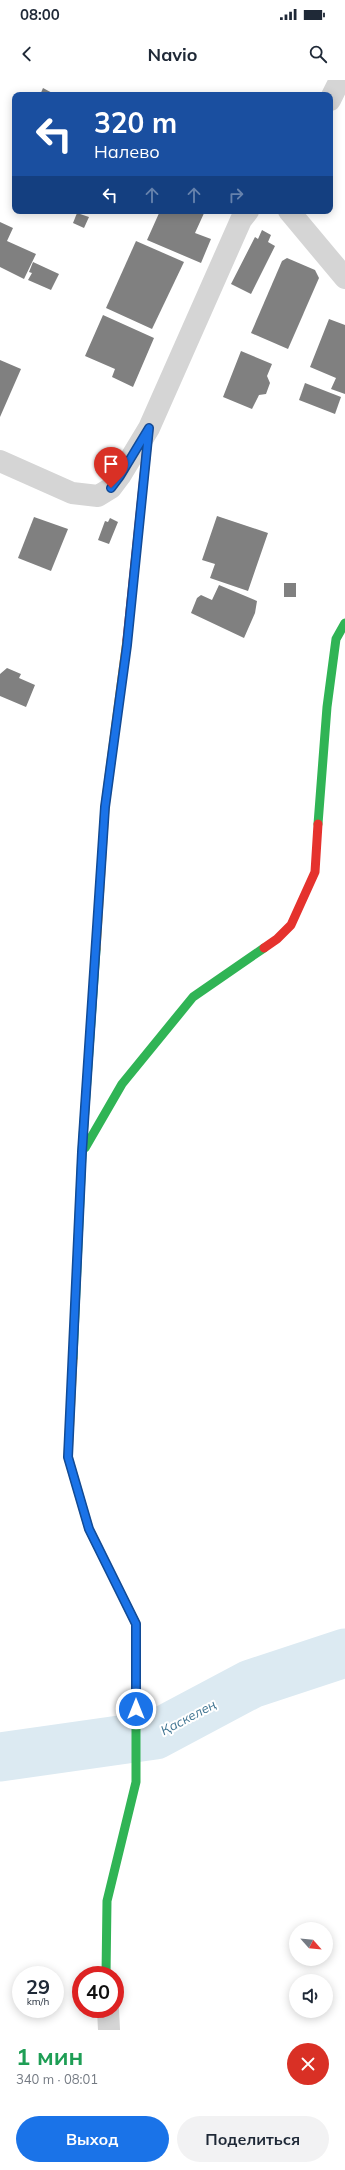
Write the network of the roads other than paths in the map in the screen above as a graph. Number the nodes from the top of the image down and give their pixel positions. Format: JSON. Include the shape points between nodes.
{"nodes":[{"id":1,"x":340,"y":80,"type":"edge"},
{"id":2,"x":333,"y":94,"type":"edge"},
{"id":3,"x":246,"y":214,"type":"edge"},
{"id":4,"x":292,"y":214,"type":"edge"},
{"id":5,"x":345,"y":278,"type":"edge"},
{"id":6,"x":149,"y":428,"type":"junction"},
{"id":7,"x":0,"y":461,"type":"edge"},
{"id":8,"x":345,"y":623,"type":"edge"},
{"id":9,"x":82,"y":1152,"type":"junction"},
{"id":10,"x":106,"y":1966,"type":"edge"},
{"id":11,"x":108,"y":2018,"type":"edge"},
{"id":12,"x":109,"y":2030,"type":"edge"}],
"edges":[{"from":1,"to":2,"type":"street"},
{"from":3,"to":6,"type":"street"},
{"from":4,"to":5,"type":"street"},
{"from":6,"to":7,"type":"street","via":[[111,488],[98,496],[72,494]]},
{"from":6,"to":9,"type":"street","via":[[127,645],[105,807]]},
{"from":8,"to":9,"type":"street","via":[[336,639],[328,699],[315,872],[291,925],[277,939],[193,997],[122,1084]]},
{"from":9,"to":10,"type":"street","via":[[68,1457],[89,1529],[136,1624],[136,1782],[108,1901]]},
{"from":11,"to":12,"type":"street"}]}
